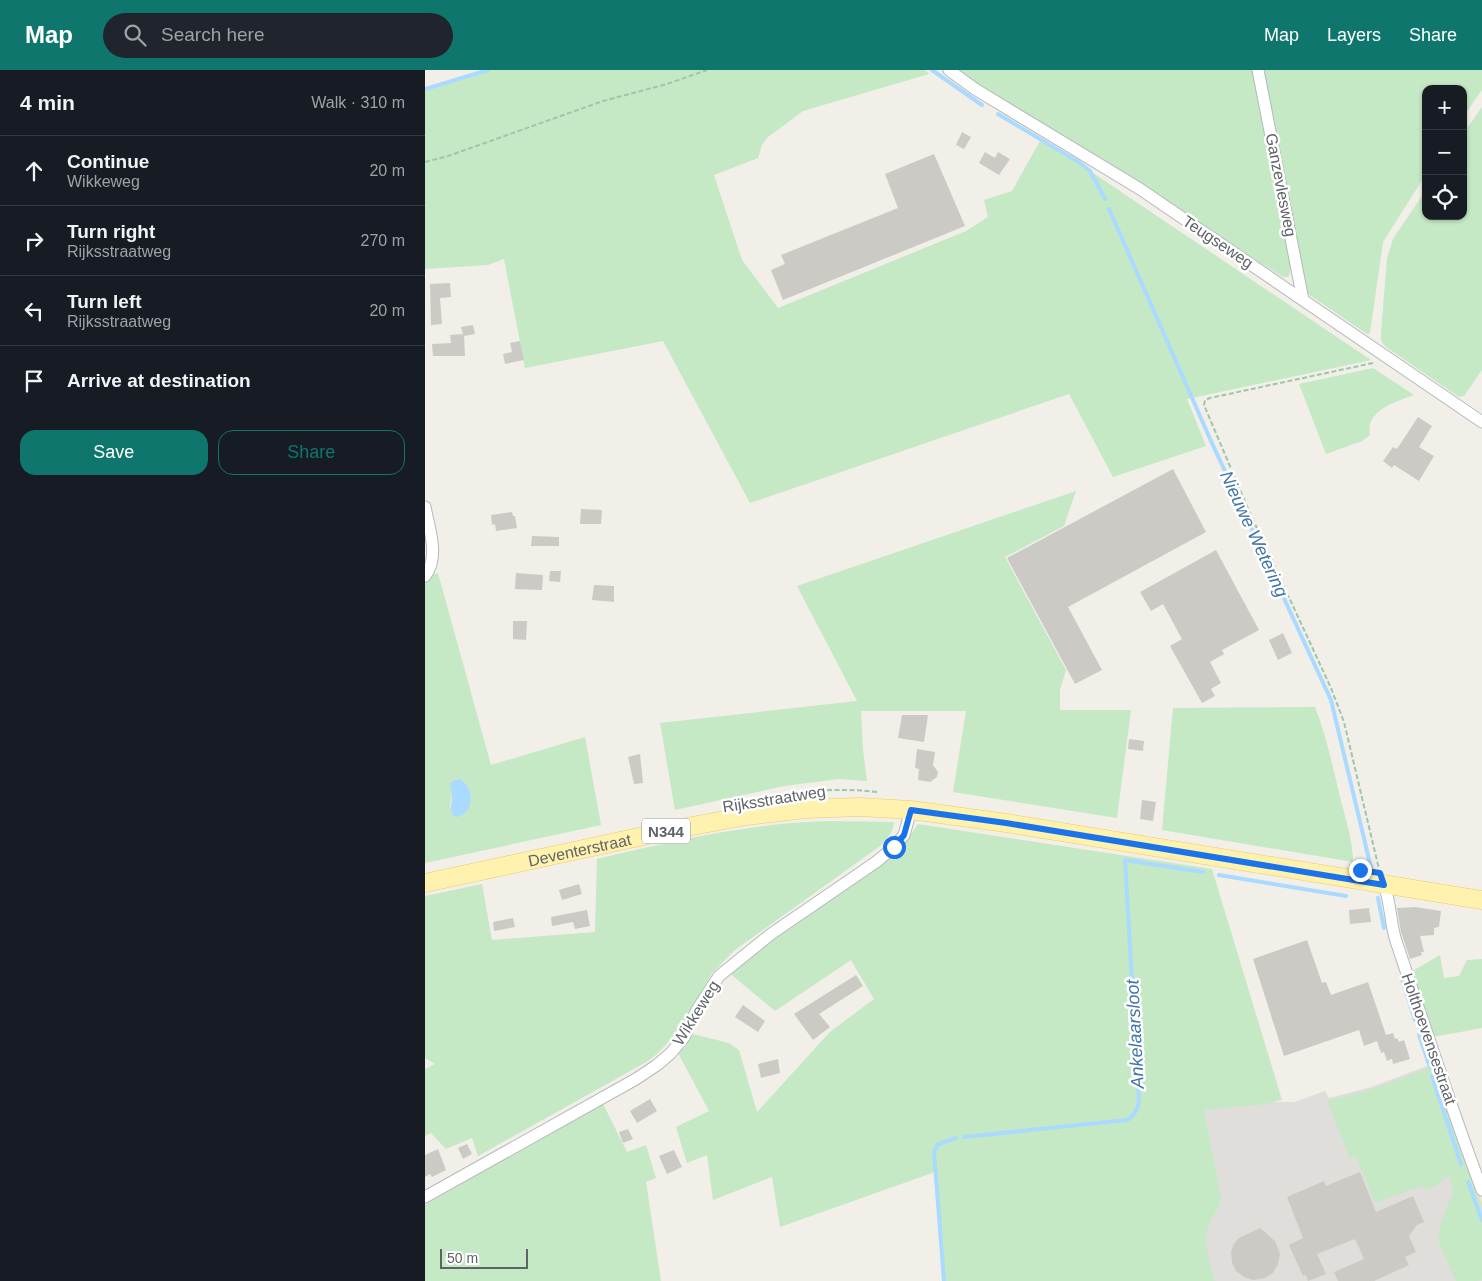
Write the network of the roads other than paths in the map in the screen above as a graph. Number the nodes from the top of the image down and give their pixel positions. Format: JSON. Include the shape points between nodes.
{"nodes":[{"id":1,"x":949,"y":70,"type":"edge"},
{"id":2,"x":1258,"y":70,"type":"edge"},
{"id":3,"x":1303,"y":300,"type":"junction"},
{"id":4,"x":1482,"y":422,"type":"edge"},
{"id":5,"x":425,"y":507,"type":"edge"},
{"id":6,"x":425,"y":576,"type":"edge"},
{"id":7,"x":911,"y":810,"type":"junction"},
{"id":8,"x":1379,"y":876,"type":"junction"},
{"id":9,"x":425,"y":883,"type":"edge"},
{"id":10,"x":1482,"y":900,"type":"edge"},
{"id":11,"x":1482,"y":1190,"type":"edge"},
{"id":12,"x":425,"y":1197,"type":"edge"}],
"edges":[{"from":1,"to":3,"type":"street","name":"Teugseweg","via":[[1141,189]]},
{"from":2,"to":3,"type":"street","name":"Ganzevlesweg"},
{"from":3,"to":4,"type":"street","name":"Teugseweg"},
{"from":5,"to":6,"type":"street","via":[[432,550],[431,569]]},
{"from":7,"to":8,"type":"main road","number":"N344"},
{"from":7,"to":9,"type":"main road","name":"Deventerstraat","number":"N344","via":[[823,808],[746,816]]},
{"from":7,"to":12,"type":"street","name":"Wikkeweg","via":[[904,835],[894,847],[771,934],[719,976],[684,1037],[657,1066]]},
{"from":8,"to":10,"type":"main road","number":"N344"},
{"from":8,"to":11,"type":"street","name":"Holthoevensestraat","via":[[1389,897],[1395,938]]}]}
